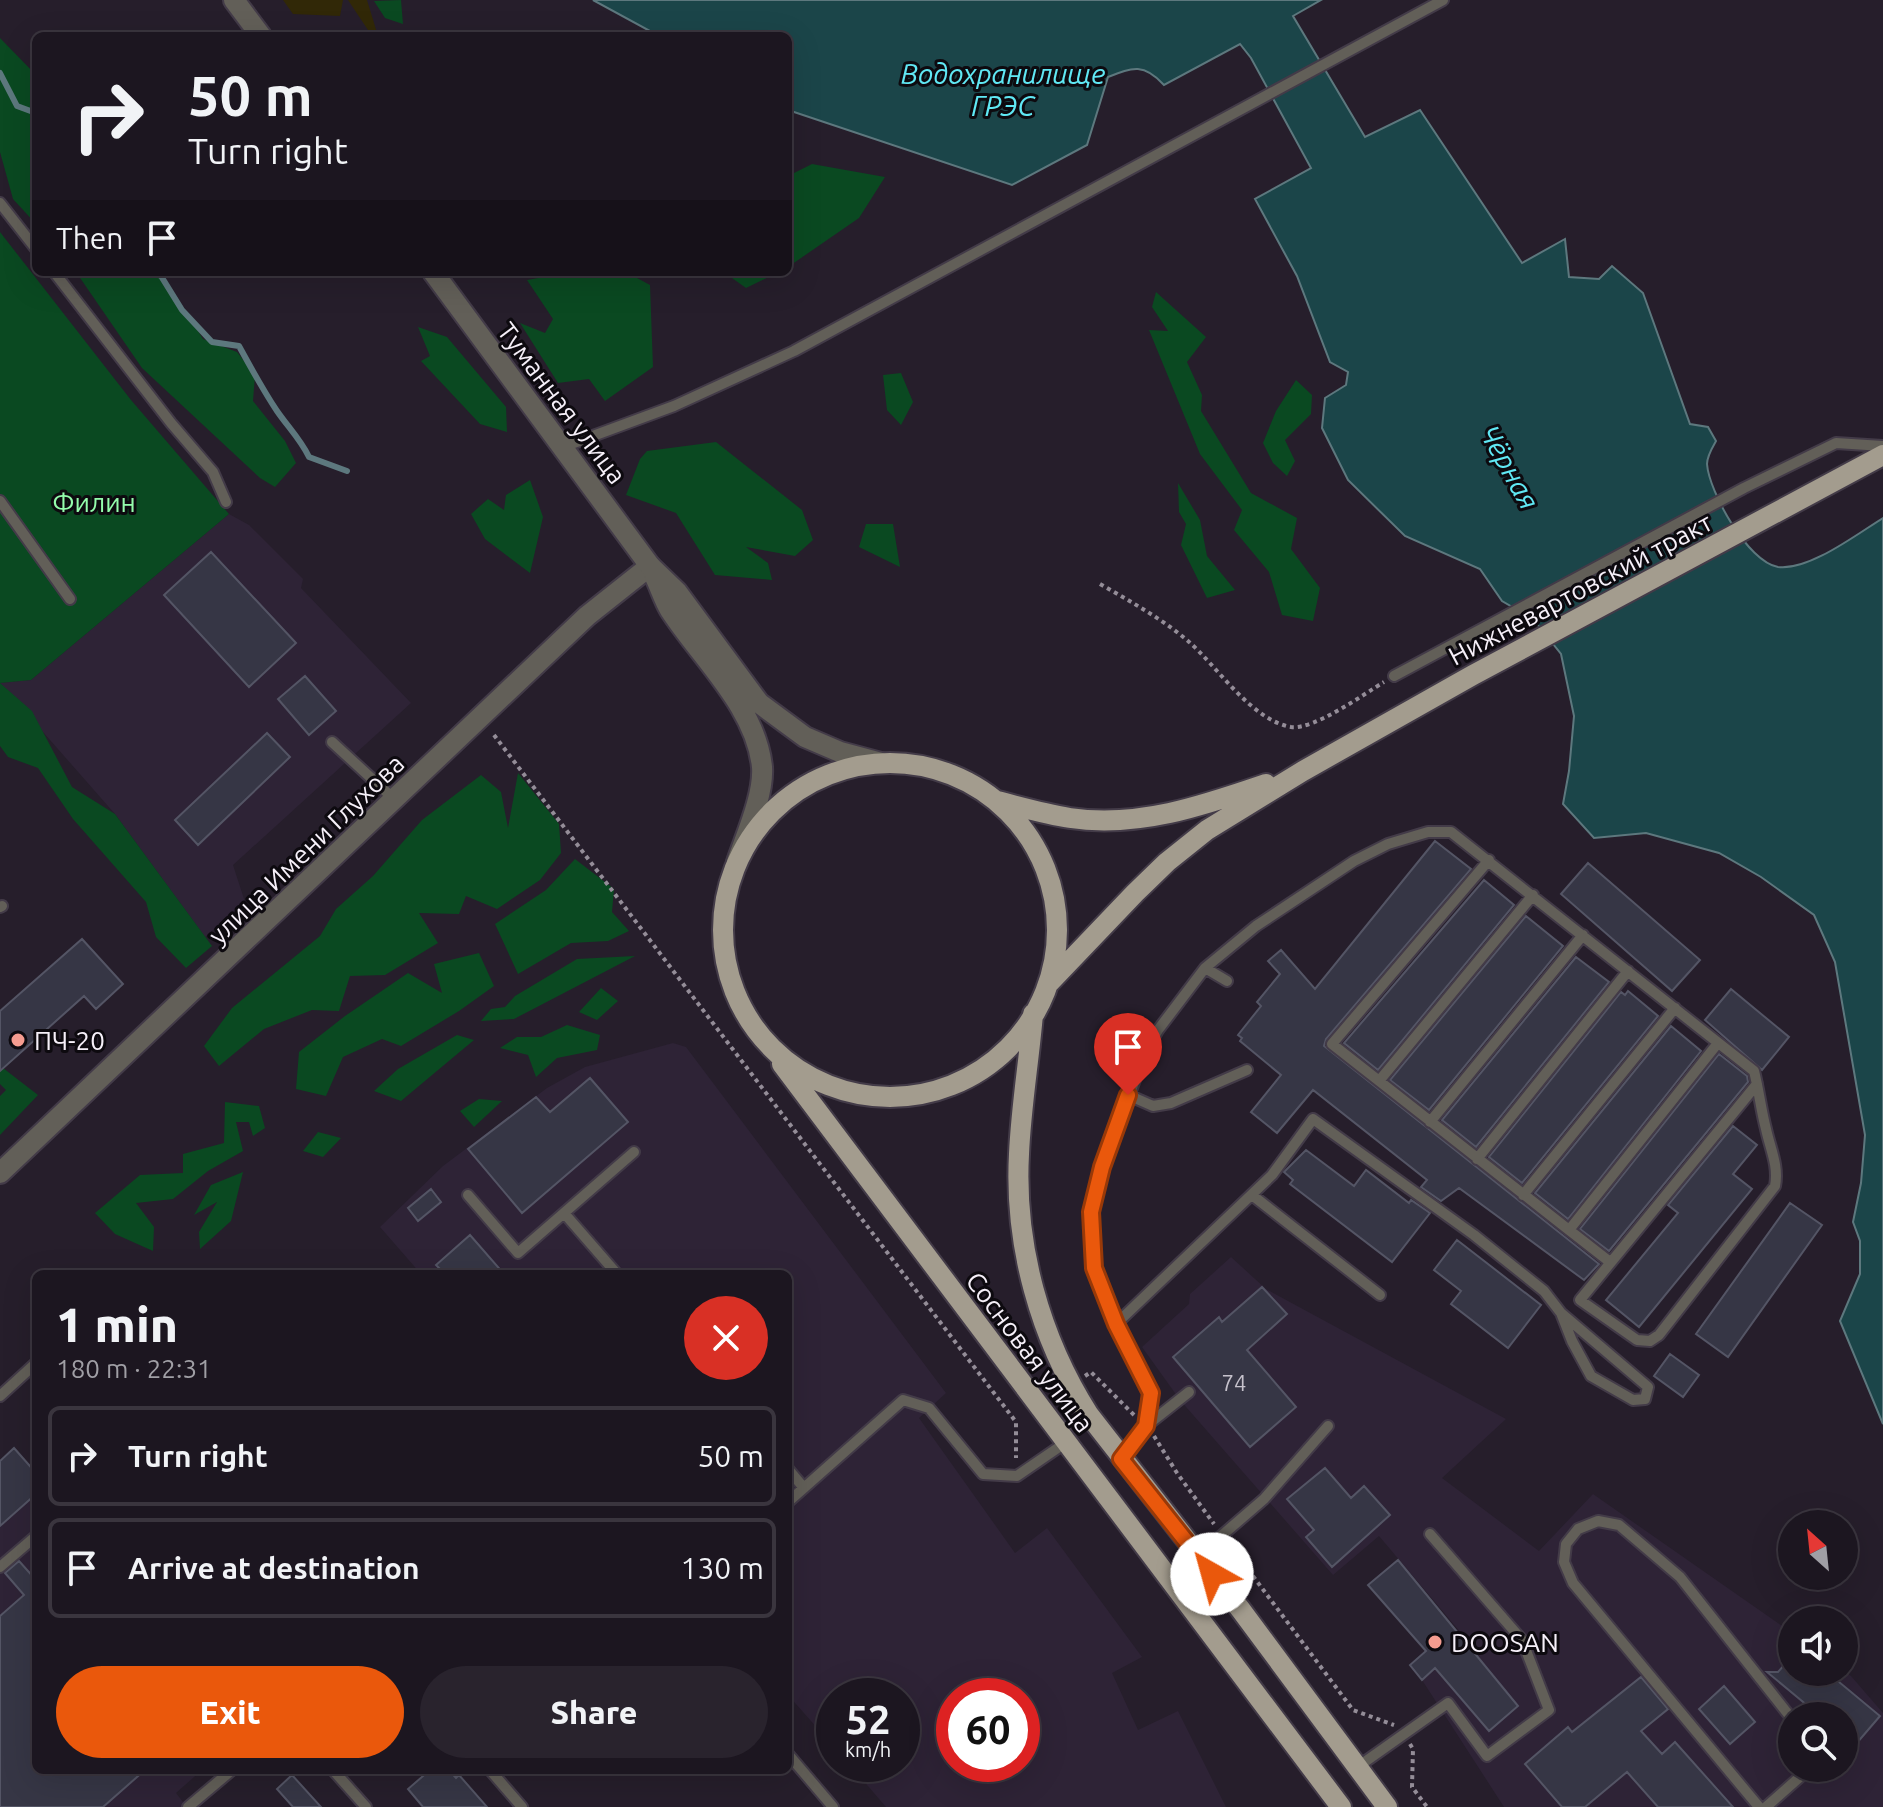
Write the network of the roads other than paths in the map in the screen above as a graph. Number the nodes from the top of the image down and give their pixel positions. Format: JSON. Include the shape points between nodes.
{"nodes":[{"id":1,"x":234,"y":0,"type":"edge"},
{"id":2,"x":1443,"y":0,"type":"edge"},
{"id":3,"x":258,"y":32,"type":"edge"},
{"id":4,"x":0,"y":203,"type":"edge"},
{"id":5,"x":32,"y":244,"type":"edge"},
{"id":6,"x":57,"y":276,"type":"edge"},
{"id":7,"x":436,"y":276,"type":"edge"},
{"id":8,"x":1883,"y":446,"type":"edge"},
{"id":9,"x":563,"y":447,"type":"junction"},
{"id":10,"x":1883,"y":455,"type":"edge"},
{"id":11,"x":0,"y":501,"type":"edge"},
{"id":12,"x":226,"y":502,"type":"dead end"},
{"id":13,"x":650,"y":566,"type":"junction"},
{"id":14,"x":70,"y":599,"type":"dead end"},
{"id":15,"x":1394,"y":676,"type":"road end"},
{"id":16,"x":332,"y":742,"type":"dead end"},
{"id":17,"x":881,"y":763,"type":"junction"},
{"id":18,"x":1303,"y":771,"type":"junction"},
{"id":19,"x":395,"y":800,"type":"junction"},
{"id":20,"x":997,"y":801,"type":"junction"},
{"id":21,"x":1489,"y":860,"type":"junction"},
{"id":22,"x":737,"y":862,"type":"junction"},
{"id":23,"x":1533,"y":895,"type":"junction"},
{"id":24,"x":1583,"y":935,"type":"junction"},
{"id":25,"x":1205,"y":968,"type":"junction"},
{"id":26,"x":1628,"y":971,"type":"junction"},
{"id":27,"x":1227,"y":981,"type":"dead end"},
{"id":28,"x":1047,"y":986,"type":"junction"},
{"id":29,"x":1675,"y":1008,"type":"junction"},
{"id":30,"x":1033,"y":1014,"type":"junction"},
{"id":31,"x":765,"y":1041,"type":"junction"},
{"id":32,"x":1718,"y":1043,"type":"junction"},
{"id":33,"x":1247,"y":1070,"type":"dead end"},
{"id":34,"x":1379,"y":1081,"type":"junction"},
{"id":35,"x":1757,"y":1084,"type":"junction"},
{"id":36,"x":1128,"y":1095,"type":"junction"},
{"id":37,"x":1430,"y":1122,"type":"junction"},
{"id":38,"x":634,"y":1152,"type":"dead end"},
{"id":39,"x":1477,"y":1159,"type":"junction"},
{"id":40,"x":0,"y":1173,"type":"edge"},
{"id":41,"x":468,"y":1195,"type":"dead end"},
{"id":42,"x":1252,"y":1195,"type":"junction"},
{"id":43,"x":1523,"y":1195,"type":"junction"},
{"id":44,"x":564,"y":1213,"type":"junction"},
{"id":45,"x":1569,"y":1230,"type":"junction"},
{"id":46,"x":1610,"y":1262,"type":"junction"},
{"id":47,"x":614,"y":1270,"type":"edge"},
{"id":48,"x":1380,"y":1295,"type":"dead end"},
{"id":49,"x":1561,"y":1313,"type":"junction"},
{"id":50,"x":1116,"y":1324,"type":"junction"},
{"id":51,"x":32,"y":1367,"type":"edge"},
{"id":52,"x":1189,"y":1392,"type":"dead end"},
{"id":53,"x":0,"y":1396,"type":"edge"},
{"id":54,"x":1146,"y":1426,"type":"junction"},
{"id":55,"x":1328,"y":1426,"type":"dead end"},
{"id":56,"x":1065,"y":1443,"type":"junction"},
{"id":57,"x":1121,"y":1459,"type":"junction"},
{"id":58,"x":792,"y":1474,"type":"edge"},
{"id":59,"x":804,"y":1488,"type":"junction"},
{"id":60,"x":792,"y":1498,"type":"edge"},
{"id":61,"x":1430,"y":1534,"type":"dead end"},
{"id":62,"x":32,"y":1539,"type":"edge"},
{"id":63,"x":1198,"y":1556,"type":"junction"},
{"id":64,"x":0,"y":1567,"type":"edge"},
{"id":65,"x":1779,"y":1702,"type":"edge"},
{"id":66,"x":792,"y":1759,"type":"edge"},
{"id":67,"x":1359,"y":1766,"type":"junction"},
{"id":68,"x":227,"y":1774,"type":"edge"},
{"id":69,"x":337,"y":1774,"type":"edge"},
{"id":70,"x":493,"y":1774,"type":"edge"},
{"id":71,"x":1794,"y":1782,"type":"edge"},
{"id":72,"x":828,"y":1805,"type":"edge"},
{"id":73,"x":188,"y":1807,"type":"edge"},
{"id":74,"x":366,"y":1807,"type":"edge"},
{"id":75,"x":522,"y":1807,"type":"edge"},
{"id":76,"x":1341,"y":1807,"type":"edge"},
{"id":77,"x":1387,"y":1807,"type":"edge"},
{"id":78,"x":1759,"y":1807,"type":"edge"},
{"id":79,"x":1766,"y":1807,"type":"edge"}],
"edges":[{"from":1,"to":3,"type":"street"},
{"from":2,"to":9,"type":"lane","via":[[794,351],[674,406]]},
{"from":4,"to":5,"type":"lane"},
{"from":6,"to":12,"type":"lane","via":[[213,472]]},
{"from":7,"to":9,"type":"street","name":"Туманная улица"},
{"from":8,"to":15,"type":"lane","via":[[1836,443]]},
{"from":9,"to":13,"type":"street","name":"Туманная улица"},
{"from":10,"to":18,"type":"main road","name":"Нижневартовский тракт"},
{"from":11,"to":14,"type":"lane"},
{"from":13,"to":17,"type":"street","name":"Туманная улица","via":[[677,592],[759,703],[805,737]]},
{"from":13,"to":19,"type":"street","name":"улица Имени Глухова","via":[[587,616]]},
{"from":13,"to":22,"type":"street","name":"Туманная улица","via":[[669,609],[747,719],[758,750],[762,769],[755,809]]},
{"from":16,"to":19,"type":"lane"},
{"from":17,"to":20,"type":"main road","via":[[906,763],[954,775]]},
{"from":17,"to":22,"type":"main road","via":[[830,774],[795,793],[765,818]]},
{"from":18,"to":20,"type":"main road","name":"Нижневартовский тракт","via":[[1183,811],[1113,821],[1071,818]]},
{"from":18,"to":28,"type":"main road","name":"Нижневартовский тракт","via":[[1207,830],[1167,862]]},
{"from":19,"to":40,"type":"street","name":"улица Имени Глухова"},
{"from":20,"to":28,"type":"main road","via":[[1030,839],[1051,886],[1057,936]]},
{"from":21,"to":23,"type":"lane"},
{"from":21,"to":25,"type":"lane","via":[[1451,832],[1428,832],[1388,844],[1256,926]]},
{"from":21,"to":34,"type":"lane","via":[[1332,1044]]},
{"from":22,"to":31,"type":"main road","via":[[724,908],[725,956],[739,1001]]},
{"from":23,"to":24,"type":"lane"},
{"from":23,"to":34,"type":"lane"},
{"from":24,"to":26,"type":"lane"},
{"from":24,"to":37,"type":"lane"},
{"from":25,"to":27,"type":"lane"},
{"from":25,"to":36,"type":"lane","via":[[1158,1030]]},
{"from":26,"to":29,"type":"lane"},
{"from":26,"to":39,"type":"lane"},
{"from":28,"to":30,"type":"main road"},
{"from":29,"to":32,"type":"lane"},
{"from":29,"to":43,"type":"lane"},
{"from":30,"to":31,"type":"main road","via":[[1015,1040],[966,1078],[906,1096],[875,1096],[829,1085],[788,1062]]},
{"from":30,"to":57,"type":"main road","name":"Сосновая улица","via":[[1019,1155],[1022,1231],[1041,1314],[1070,1385]]},
{"from":31,"to":56,"type":"main road","name":"Сосновая улица"},
{"from":32,"to":35,"type":"lane","via":[[1754,1071]]},
{"from":32,"to":45,"type":"lane"},
{"from":33,"to":36,"type":"lane","via":[[1171,1103],[1153,1106]]},
{"from":34,"to":37,"type":"lane"},
{"from":35,"to":46,"type":"lane"},
{"from":35,"to":46,"type":"lane","via":[[1777,1173],[1775,1186],[1650,1341],[1637,1340],[1580,1300]]},
{"from":36,"to":50,"type":"lane","via":[[1091,1212],[1094,1268]]},
{"from":37,"to":39,"type":"lane"},
{"from":38,"to":44,"type":"lane"},
{"from":39,"to":43,"type":"lane"},
{"from":41,"to":44,"type":"lane","via":[[518,1253]]},
{"from":42,"to":48,"type":"lane"},
{"from":42,"to":49,"type":"lane","via":[[1313,1119],[1486,1244],[1544,1291]]},
{"from":42,"to":50,"type":"lane"},
{"from":43,"to":45,"type":"lane"},
{"from":44,"to":47,"type":"lane"},
{"from":45,"to":46,"type":"lane"},
{"from":49,"to":49,"type":"lane","via":[[1648,1387],[1645,1399],[1633,1400],[1591,1376]]},
{"from":50,"to":54,"type":"lane","via":[[1151,1393]]},
{"from":51,"to":53,"type":"lane"},
{"from":52,"to":54,"type":"lane"},
{"from":54,"to":57,"type":"lane"},
{"from":55,"to":63,"type":"lane","via":[[1264,1499]]},
{"from":56,"to":59,"type":"lane","via":[[1017,1476],[983,1474],[929,1408],[903,1400]]},
{"from":56,"to":76,"type":"main road","name":"Сосновая улица"},
{"from":57,"to":63,"type":"main road","name":"Сосновая улица"},
{"from":58,"to":59,"type":"lane"},
{"from":59,"to":60,"type":"lane"},
{"from":61,"to":67,"type":"lane","via":[[1522,1640],[1549,1710],[1487,1756],[1448,1703]]},
{"from":62,"to":64,"type":"lane"},
{"from":63,"to":67,"type":"main road","name":"Сосновая улица"},
{"from":65,"to":78,"type":"lane","via":[[1680,1577],[1619,1525],[1598,1521],[1578,1529],[1566,1544],[1564,1562],[1573,1583]]},
{"from":66,"to":72,"type":"lane"},
{"from":67,"to":77,"type":"main road","name":"Сосновая улица"},
{"from":68,"to":73,"type":"lane"},
{"from":69,"to":74,"type":"lane"},
{"from":70,"to":75,"type":"lane"},
{"from":71,"to":79,"type":"lane"}]}
